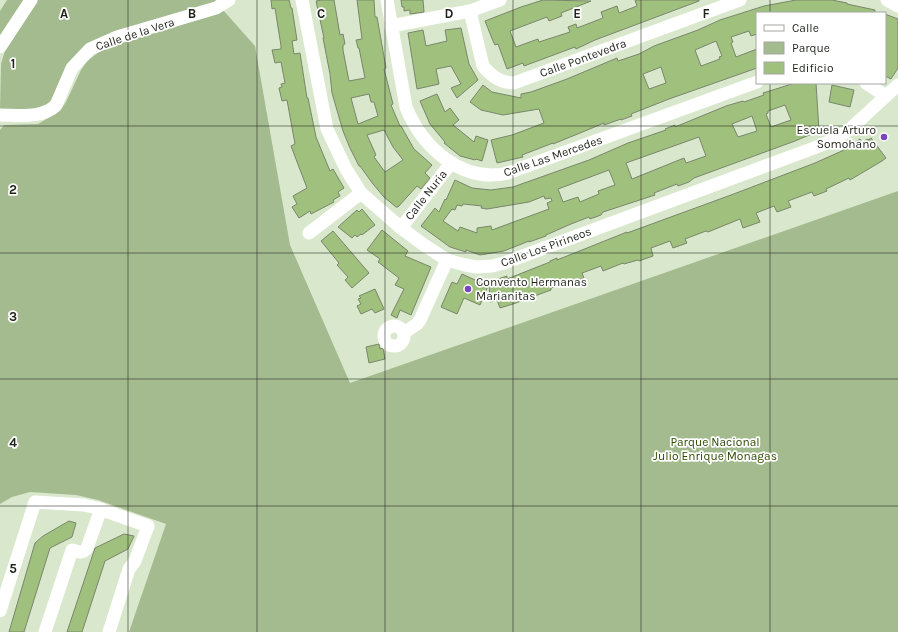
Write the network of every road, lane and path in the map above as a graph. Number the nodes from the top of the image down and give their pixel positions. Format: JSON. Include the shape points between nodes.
{"nodes":[{"id":1,"x":31,"y":0,"type":"edge"},
{"id":2,"x":229,"y":0,"type":"edge"},
{"id":3,"x":302,"y":0,"type":"edge"},
{"id":4,"x":386,"y":0,"type":"edge"},
{"id":5,"x":500,"y":0,"type":"edge"},
{"id":6,"x":740,"y":0,"type":"edge"},
{"id":7,"x":887,"y":0,"type":"edge"},
{"id":8,"x":898,"y":6,"type":"edge"},
{"id":9,"x":470,"y":11,"type":"junction"},
{"id":10,"x":391,"y":26,"type":"junction"},
{"id":11,"x":0,"y":47,"type":"edge"},
{"id":12,"x":756,"y":82,"type":"edge"},
{"id":13,"x":868,"y":84,"type":"edge"},
{"id":14,"x":898,"y":85,"type":"edge"},
{"id":15,"x":886,"y":96,"type":"junction"},
{"id":16,"x":0,"y":115,"type":"edge"},
{"id":17,"x":451,"y":163,"type":"junction"},
{"id":18,"x":361,"y":193,"type":"junction"},
{"id":19,"x":401,"y":228,"type":"junction"},
{"id":20,"x":309,"y":233,"type":"dead end"},
{"id":21,"x":447,"y":260,"type":"junction"},
{"id":22,"x":404,"y":333,"type":"dead end"},
{"id":23,"x":101,"y":509,"type":"junction"},
{"id":24,"x":0,"y":611,"type":"edge"},
{"id":25,"x":45,"y":632,"type":"edge"},
{"id":26,"x":109,"y":632,"type":"edge"}],
"edges":[{"from":1,"to":11,"type":"street"},
{"from":2,"to":16,"type":"street","name":"Calle de la Vera","via":[[216,8],[117,37],[90,49],[72,68],[56,105],[46,113]]},
{"from":3,"to":18,"type":"street","name":"Calle Los Pirineos","via":[[327,129]]},
{"from":4,"to":10,"type":"street","name":"Calle Las Mercedes"},
{"from":5,"to":9,"type":"street"},
{"from":6,"to":9,"type":"street","name":"Calle Pontevedra","via":[[514,84],[495,77],[483,66]]},
{"from":7,"to":8,"type":"street"},
{"from":9,"to":10,"type":"street"},
{"from":10,"to":17,"type":"street","name":"Calle Las Mercedes","via":[[406,107],[427,143]]},
{"from":12,"to":17,"type":"street","name":"Calle Las Mercedes","via":[[508,173],[479,175]]},
{"from":13,"to":15,"type":"street"},
{"from":14,"to":15,"type":"street","name":"Calle Los Pirineos"},
{"from":15,"to":21,"type":"street","name":"Calle Los Pirineos","via":[[849,130],[801,154],[492,266],[465,266]]},
{"from":17,"to":19,"type":"street","name":"Calle Nuria"},
{"from":18,"to":19,"type":"street","name":"Calle Los Pirineos"},
{"from":18,"to":20,"type":"street"},
{"from":19,"to":21,"type":"street","name":"Calle Los Pirineos"},
{"from":21,"to":22,"type":"street","via":[[420,320]]},
{"from":23,"to":24,"type":"street","via":[[84,505],[35,502]]},
{"from":23,"to":25,"type":"street","via":[[85,551],[72,550]]},
{"from":23,"to":26,"type":"street","via":[[148,526],[135,562],[128,569]]}]}
